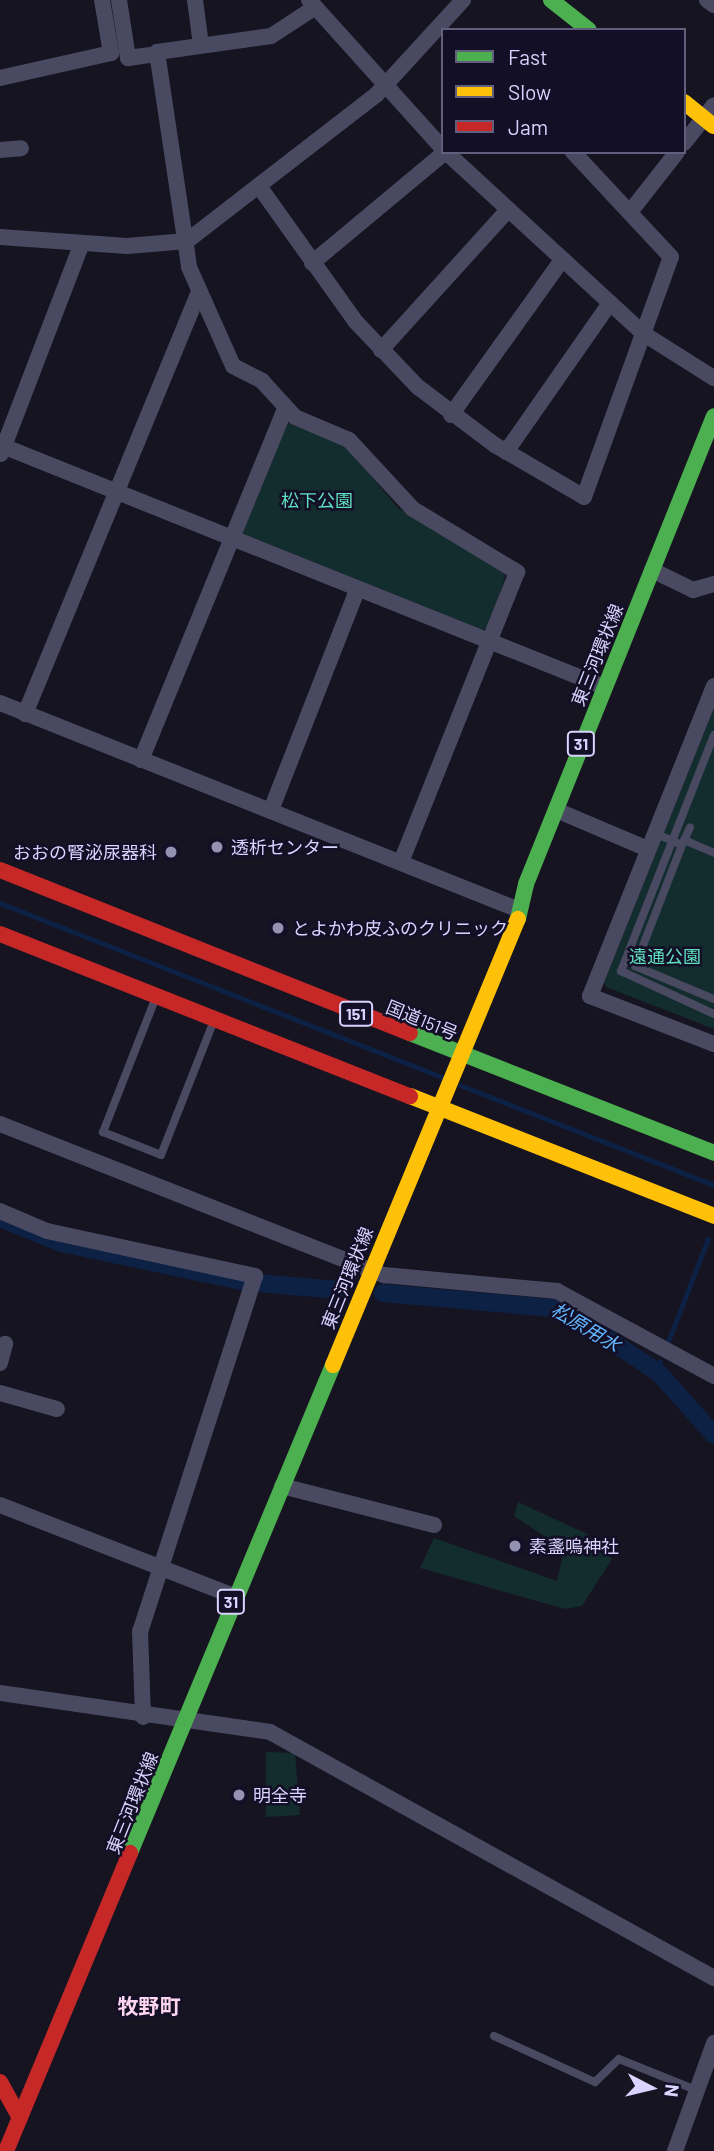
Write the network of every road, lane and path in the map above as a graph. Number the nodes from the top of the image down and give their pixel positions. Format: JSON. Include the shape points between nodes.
{"nodes":[{"id":1,"x":102,"y":0,"type":"edge"},
{"id":2,"x":119,"y":0,"type":"edge"},
{"id":3,"x":195,"y":0,"type":"edge"},
{"id":4,"x":463,"y":0,"type":"edge"},
{"id":5,"x":551,"y":0,"type":"edge"},
{"id":6,"x":707,"y":0,"type":"edge"},
{"id":7,"x":312,"y":4,"type":"edge"},
{"id":8,"x":714,"y":5,"type":"edge"},
{"id":9,"x":450,"y":25,"type":"edge"},
{"id":10,"x":586,"y":28,"type":"edge"},
{"id":11,"x":441,"y":34,"type":"edge"},
{"id":12,"x":201,"y":45,"type":"junction"},
{"id":13,"x":158,"y":54,"type":"junction"},
{"id":14,"x":0,"y":78,"type":"edge"},
{"id":15,"x":385,"y":87,"type":"junction"},
{"id":16,"x":686,"y":103,"type":"edge"},
{"id":17,"x":711,"y":116,"type":"edge"},
{"id":18,"x":686,"y":141,"type":"edge"},
{"id":19,"x":441,"y":147,"type":"edge"},
{"id":20,"x":21,"y":148,"type":"dead end"},
{"id":21,"x":0,"y":150,"type":"edge"},
{"id":22,"x":441,"y":154,"type":"edge"},
{"id":23,"x":448,"y":154,"type":"edge"},
{"id":24,"x":575,"y":154,"type":"edge"},
{"id":25,"x":675,"y":154,"type":"edge"},
{"id":26,"x":261,"y":189,"type":"junction"},
{"id":27,"x":508,"y":210,"type":"junction"},
{"id":28,"x":630,"y":212,"type":"junction"},
{"id":29,"x":0,"y":237,"type":"edge"},
{"id":30,"x":187,"y":241,"type":"junction"},
{"id":31,"x":82,"y":243,"type":"junction"},
{"id":32,"x":562,"y":260,"type":"junction"},
{"id":33,"x":312,"y":263,"type":"junction"},
{"id":34,"x":199,"y":292,"type":"junction"},
{"id":35,"x":610,"y":303,"type":"junction"},
{"id":36,"x":644,"y":334,"type":"junction"},
{"id":37,"x":381,"y":350,"type":"junction"},
{"id":38,"x":714,"y":378,"type":"edge"},
{"id":39,"x":285,"y":409,"type":"junction"},
{"id":40,"x":452,"y":415,"type":"junction"},
{"id":41,"x":714,"y":416,"type":"edge"},
{"id":42,"x":1,"y":449,"type":"edge"},
{"id":43,"x":506,"y":452,"type":"junction"},
{"id":44,"x":113,"y":492,"type":"junction"},
{"id":45,"x":229,"y":536,"type":"junction"},
{"id":46,"x":652,"y":570,"type":"junction"},
{"id":47,"x":713,"y":586,"type":"edge"},
{"id":48,"x":357,"y":590,"type":"junction"},
{"id":49,"x":491,"y":641,"type":"junction"},
{"id":50,"x":714,"y":686,"type":"edge"},
{"id":51,"x":604,"y":687,"type":"junction"},
{"id":52,"x":0,"y":703,"type":"edge"},
{"id":53,"x":26,"y":714,"type":"junction"},
{"id":54,"x":714,"y":735,"type":"edge"},
{"id":55,"x":711,"y":754,"type":"edge"},
{"id":56,"x":141,"y":761,"type":"junction"},
{"id":57,"x":271,"y":810,"type":"junction"},
{"id":58,"x":556,"y":810,"type":"junction"},
{"id":59,"x":690,"y":827,"type":"dead end"},
{"id":60,"x":654,"y":833,"type":"junction"},
{"id":61,"x":671,"y":840,"type":"junction"},
{"id":62,"x":683,"y":843,"type":"junction"},
{"id":63,"x":648,"y":849,"type":"junction"},
{"id":64,"x":714,"y":853,"type":"edge"},
{"id":65,"x":401,"y":862,"type":"junction"},
{"id":66,"x":0,"y":870,"type":"edge"},
{"id":67,"x":649,"y":895,"type":"junction"},
{"id":68,"x":661,"y":900,"type":"junction"},
{"id":69,"x":519,"y":910,"type":"junction"},
{"id":70,"x":0,"y":934,"type":"edge"},
{"id":71,"x":703,"y":995,"type":"junction"},
{"id":72,"x":157,"y":996,"type":"junction"},
{"id":73,"x":714,"y":999,"type":"edge"},
{"id":74,"x":698,"y":1007,"type":"junction"},
{"id":75,"x":714,"y":1014,"type":"edge"},
{"id":76,"x":215,"y":1019,"type":"junction"},
{"id":77,"x":714,"y":1044,"type":"edge"},
{"id":78,"x":461,"y":1056,"type":"junction"},
{"id":79,"x":438,"y":1107,"type":"junction"},
{"id":80,"x":0,"y":1124,"type":"edge"},
{"id":81,"x":714,"y":1153,"type":"edge"},
{"id":82,"x":0,"y":1211,"type":"edge"},
{"id":83,"x":714,"y":1216,"type":"edge"},
{"id":84,"x":371,"y":1271,"type":"junction"},
{"id":85,"x":5,"y":1344,"type":"dead end"},
{"id":86,"x":0,"y":1363,"type":"edge"},
{"id":87,"x":714,"y":1376,"type":"edge"},
{"id":88,"x":0,"y":1393,"type":"edge"},
{"id":89,"x":57,"y":1409,"type":"dead end"},
{"id":90,"x":282,"y":1486,"type":"junction"},
{"id":91,"x":0,"y":1505,"type":"edge"},
{"id":92,"x":435,"y":1525,"type":"dead end"},
{"id":93,"x":162,"y":1568,"type":"junction"},
{"id":94,"x":233,"y":1596,"type":"junction"},
{"id":95,"x":0,"y":1693,"type":"edge"},
{"id":96,"x":143,"y":1717,"type":"junction"},
{"id":97,"x":183,"y":1721,"type":"junction"},
{"id":98,"x":714,"y":1978,"type":"edge"},
{"id":99,"x":494,"y":2036,"type":"dead end"},
{"id":100,"x":714,"y":2043,"type":"edge"},
{"id":101,"x":0,"y":2082,"type":"edge"},
{"id":102,"x":696,"y":2090,"type":"junction"},
{"id":103,"x":20,"y":2118,"type":"junction"},
{"id":104,"x":13,"y":2147,"type":"edge"},
{"id":105,"x":675,"y":2151,"type":"edge"}],
"edges":[{"from":1,"to":14,"type":"street","via":[[111,52]]},
{"from":2,"to":13,"type":"street","via":[[128,58]]},
{"from":3,"to":12,"type":"street"},
{"from":4,"to":9,"type":"street"},
{"from":5,"to":10,"type":"main road"},
{"from":6,"to":8,"type":"street"},
{"from":7,"to":12,"type":"street","via":[[271,36]]},
{"from":7,"to":15,"type":"street"},
{"from":11,"to":15,"type":"street"},
{"from":12,"to":13,"type":"street"},
{"from":13,"to":30,"type":"street"},
{"from":15,"to":19,"type":"street"},
{"from":15,"to":26,"type":"street"},
{"from":16,"to":17,"type":"main road"},
{"from":17,"to":18,"type":"street"},
{"from":20,"to":21,"type":"street"},
{"from":22,"to":33,"type":"street"},
{"from":23,"to":27,"type":"street"},
{"from":24,"to":28,"type":"street"},
{"from":25,"to":28,"type":"street"},
{"from":26,"to":30,"type":"street"},
{"from":26,"to":33,"type":"street"},
{"from":27,"to":32,"type":"street"},
{"from":27,"to":37,"type":"street"},
{"from":28,"to":36,"type":"street","via":[[671,257]]},
{"from":29,"to":31,"type":"street"},
{"from":30,"to":31,"type":"street"},
{"from":30,"to":34,"type":"street"},
{"from":31,"to":42,"type":"street"},
{"from":32,"to":35,"type":"street"},
{"from":32,"to":40,"type":"street"},
{"from":33,"to":37,"type":"street"},
{"from":34,"to":39,"type":"street","via":[[233,366],[262,381]]},
{"from":34,"to":44,"type":"street"},
{"from":35,"to":36,"type":"street"},
{"from":35,"to":43,"type":"street"},
{"from":36,"to":38,"type":"street"},
{"from":36,"to":43,"type":"street","via":[[584,497]]},
{"from":37,"to":40,"type":"street"},
{"from":39,"to":45,"type":"street"},
{"from":39,"to":49,"type":"street","via":[[349,440],[413,509],[517,572]]},
{"from":40,"to":43,"type":"street"},
{"from":41,"to":46,"type":"main road","name":"東三河環状線","number":"31"},
{"from":42,"to":44,"type":"street"},
{"from":44,"to":45,"type":"street"},
{"from":44,"to":53,"type":"street"},
{"from":45,"to":48,"type":"street"},
{"from":45,"to":56,"type":"street"},
{"from":46,"to":47,"type":"street","via":[[693,590]]},
{"from":46,"to":51,"type":"main road","name":"東三河環状線","number":"31"},
{"from":48,"to":49,"type":"street"},
{"from":48,"to":57,"type":"street"},
{"from":49,"to":51,"type":"street"},
{"from":49,"to":65,"type":"street"},
{"from":50,"to":60,"type":"street"},
{"from":51,"to":58,"type":"main road","name":"東三河環状線","number":"31"},
{"from":52,"to":53,"type":"street"},
{"from":53,"to":56,"type":"street"},
{"from":54,"to":55,"type":"lane"},
{"from":55,"to":61,"type":"lane"},
{"from":56,"to":57,"type":"street"},
{"from":57,"to":65,"type":"street"},
{"from":58,"to":63,"type":"street"},
{"from":58,"to":69,"type":"main road","name":"東三河環状線","number":"31"},
{"from":59,"to":62,"type":"lane"},
{"from":60,"to":61,"type":"lane"},
{"from":60,"to":63,"type":"street"},
{"from":61,"to":62,"type":"lane"},
{"from":61,"to":67,"type":"lane"},
{"from":62,"to":64,"type":"lane"},
{"from":62,"to":68,"type":"lane"},
{"from":63,"to":77,"type":"street","via":[[590,996]]},
{"from":65,"to":69,"type":"street"},
{"from":66,"to":78,"type":"main road","name":"国道151号","number":"151"},
{"from":67,"to":68,"type":"lane"},
{"from":67,"to":74,"type":"lane","via":[[621,971]]},
{"from":68,"to":71,"type":"lane","via":[[635,966]]},
{"from":69,"to":78,"type":"main road","name":"東三河環状線","number":"31"},
{"from":70,"to":72,"type":"main road"},
{"from":71,"to":73,"type":"lane"},
{"from":71,"to":74,"type":"lane"},
{"from":72,"to":76,"type":"main road"},
{"from":72,"to":76,"type":"lane","via":[[103,1132],[161,1155]]},
{"from":74,"to":75,"type":"lane"},
{"from":76,"to":79,"type":"main road"},
{"from":78,"to":79,"type":"main road","name":"東三河環状線","number":"31"},
{"from":78,"to":81,"type":"main road","name":"国道151号","number":"151"},
{"from":79,"to":83,"type":"main road"},
{"from":79,"to":84,"type":"main road","name":"東三河環状線","number":"31"},
{"from":80,"to":84,"type":"street"},
{"from":82,"to":93,"type":"street","via":[[47,1231],[255,1276],[200,1434]]},
{"from":84,"to":87,"type":"street","via":[[557,1291]]},
{"from":84,"to":90,"type":"main road","name":"東三河環状線","number":"31"},
{"from":85,"to":86,"type":"street"},
{"from":88,"to":89,"type":"street"},
{"from":90,"to":92,"type":"street"},
{"from":90,"to":94,"type":"main road","name":"東三河環状線","number":"31"},
{"from":91,"to":93,"type":"street"},
{"from":93,"to":94,"type":"street"},
{"from":93,"to":96,"type":"street","via":[[137,1643]]},
{"from":94,"to":97,"type":"main road","name":"東三河環状線","number":"31"},
{"from":95,"to":96,"type":"street"},
{"from":96,"to":97,"type":"street"},
{"from":97,"to":98,"type":"street","via":[[270,1732]]},
{"from":97,"to":103,"type":"main road","name":"東三河環状線","number":"31"},
{"from":99,"to":102,"type":"lane","via":[[595,2082],[619,2059]]},
{"from":100,"to":102,"type":"street"},
{"from":101,"to":103,"type":"main road","via":[[9,2108]]},
{"from":102,"to":105,"type":"street"},
{"from":103,"to":104,"type":"main road","name":"東三河環状線","number":"31"}]}
